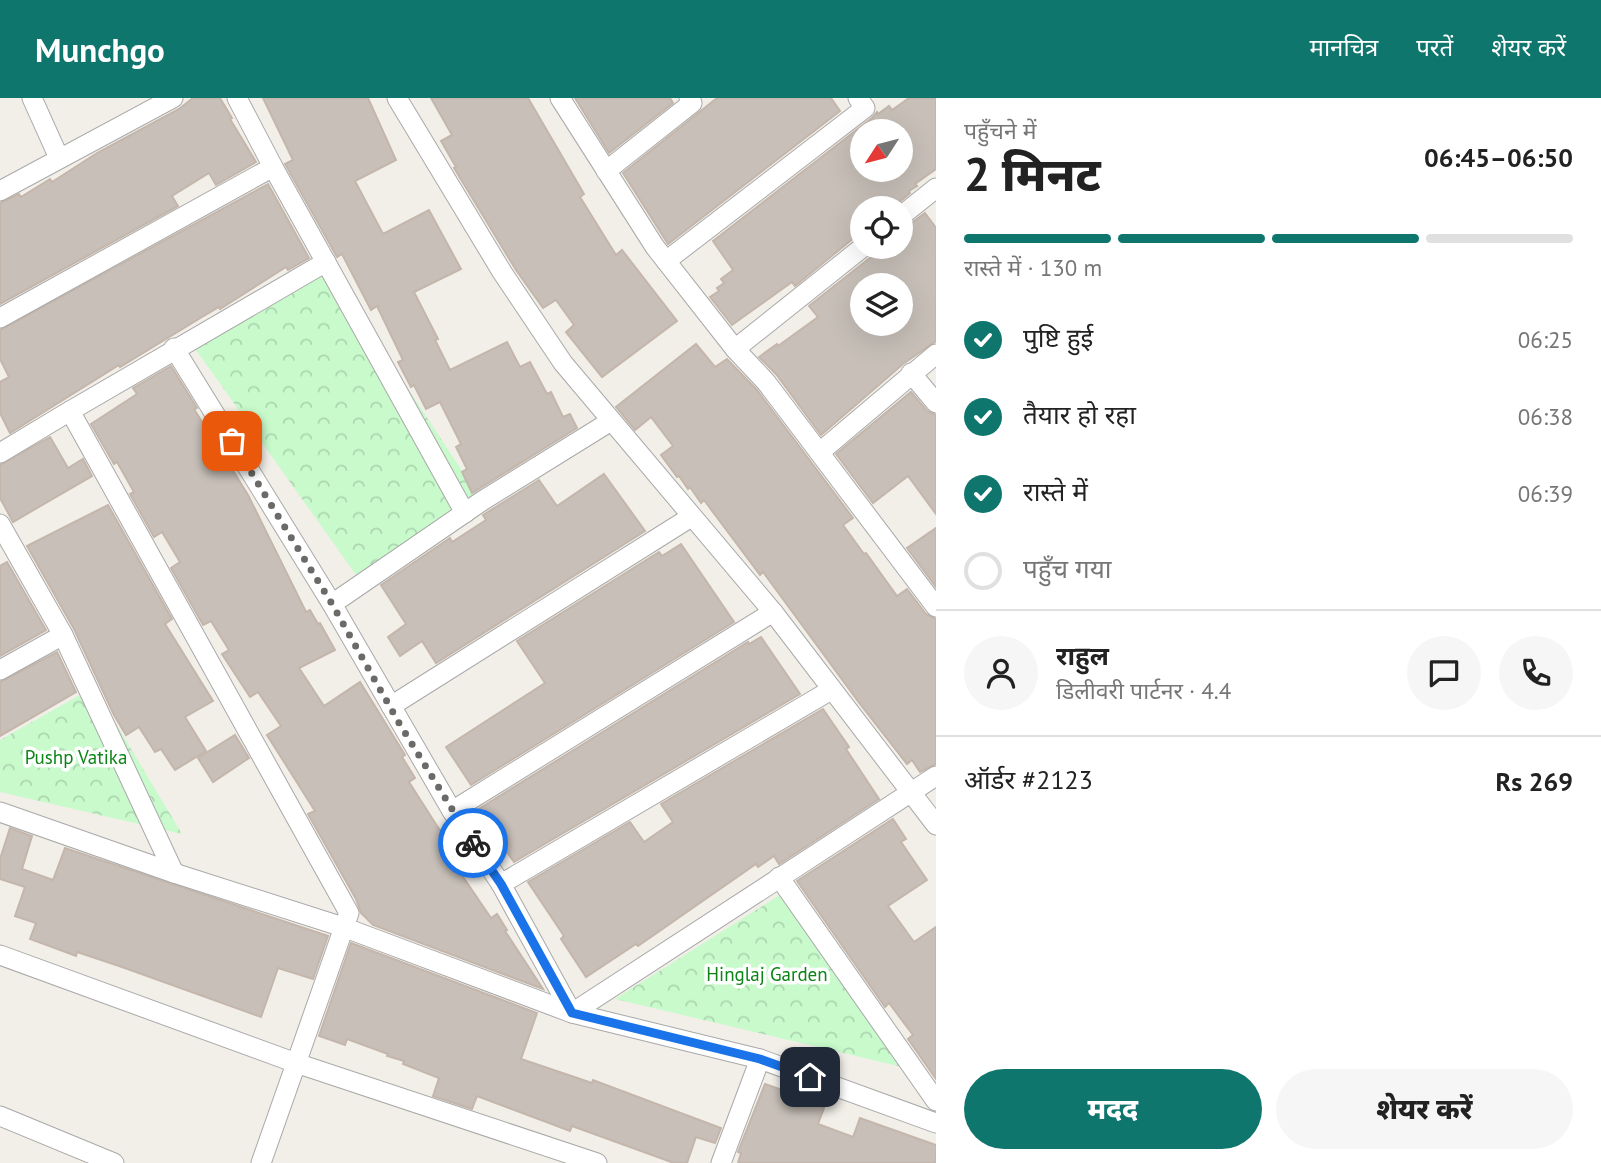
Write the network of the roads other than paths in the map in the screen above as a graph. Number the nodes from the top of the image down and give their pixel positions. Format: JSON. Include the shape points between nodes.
{"nodes":[{"id":1,"x":32,"y":98,"type":"edge"},
{"id":2,"x":173,"y":98,"type":"edge"},
{"id":3,"x":237,"y":98,"type":"edge"},
{"id":4,"x":397,"y":98,"type":"edge"},
{"id":5,"x":560,"y":98,"type":"edge"},
{"id":6,"x":689,"y":98,"type":"edge"},
{"id":7,"x":858,"y":98,"type":"edge"},
{"id":8,"x":59,"y":158,"type":"junction"},
{"id":9,"x":273,"y":167,"type":"junction"},
{"id":10,"x":606,"y":171,"type":"junction"},
{"id":11,"x":936,"y":188,"type":"edge"},
{"id":12,"x":0,"y":191,"type":"edge"},
{"id":13,"x":913,"y":206,"type":"edge"},
{"id":14,"x":850,"y":257,"type":"edge"},
{"id":15,"x":666,"y":261,"type":"junction"},
{"id":16,"x":326,"y":262,"type":"junction"},
{"id":17,"x":0,"y":318,"type":"edge"},
{"id":18,"x":174,"y":348,"type":"junction"},
{"id":19,"x":735,"y":349,"type":"junction"},
{"id":20,"x":936,"y":354,"type":"edge"},
{"id":21,"x":912,"y":373,"type":"junction"},
{"id":22,"x":936,"y":403,"type":"edge"},
{"id":23,"x":70,"y":411,"type":"junction"},
{"id":24,"x":611,"y":421,"type":"junction"},
{"id":25,"x":820,"y":452,"type":"junction"},
{"id":26,"x":0,"y":453,"type":"edge"},
{"id":27,"x":465,"y":513,"type":"junction"},
{"id":28,"x":691,"y":517,"type":"junction"},
{"id":29,"x":0,"y":524,"type":"edge"},
{"id":30,"x":7,"y":553,"type":"edge"},
{"id":31,"x":332,"y":604,"type":"junction"},
{"id":32,"x":936,"y":607,"type":"edge"},
{"id":33,"x":773,"y":612,"type":"junction"},
{"id":34,"x":63,"y":635,"type":"junction"},
{"id":35,"x":0,"y":670,"type":"edge"},
{"id":36,"x":831,"y":690,"type":"junction"},
{"id":37,"x":391,"y":706,"type":"junction"},
{"id":38,"x":936,"y":776,"type":"edge"},
{"id":39,"x":911,"y":792,"type":"junction"},
{"id":40,"x":452,"y":811,"type":"junction"},
{"id":41,"x":0,"y":812,"type":"edge"},
{"id":42,"x":936,"y":825,"type":"edge"},
{"id":43,"x":174,"y":873,"type":"junction"},
{"id":44,"x":779,"y":877,"type":"junction"},
{"id":45,"x":501,"y":884,"type":"junction"},
{"id":46,"x":343,"y":927,"type":"junction"},
{"id":47,"x":0,"y":955,"type":"edge"},
{"id":48,"x":572,"y":1013,"type":"junction"},
{"id":49,"x":760,"y":1059,"type":"junction"},
{"id":50,"x":296,"y":1063,"type":"junction"},
{"id":51,"x":936,"y":1101,"type":"edge"},
{"id":52,"x":0,"y":1116,"type":"edge"},
{"id":53,"x":936,"y":1123,"type":"edge"},
{"id":54,"x":86,"y":1159,"type":"edge"},
{"id":55,"x":114,"y":1163,"type":"edge"},
{"id":56,"x":261,"y":1163,"type":"edge"},
{"id":57,"x":597,"y":1163,"type":"edge"},
{"id":58,"x":721,"y":1163,"type":"edge"}],
"edges":[{"from":1,"to":8,"type":"street"},
{"from":2,"to":8,"type":"street"},
{"from":3,"to":9,"type":"street"},
{"from":4,"to":24,"type":"street","via":[[517,295],[563,363]]},
{"from":5,"to":10,"type":"street"},
{"from":6,"to":10,"type":"street","via":[[692,103]]},
{"from":7,"to":15,"type":"street","via":[[864,108]]},
{"from":8,"to":12,"type":"street"},
{"from":9,"to":16,"type":"street"},
{"from":9,"to":17,"type":"street"},
{"from":10,"to":15,"type":"street"},
{"from":11,"to":13,"type":"street"},
{"from":14,"to":19,"type":"street"},
{"from":15,"to":19,"type":"street"},
{"from":16,"to":18,"type":"street"},
{"from":16,"to":27,"type":"street"},
{"from":18,"to":23,"type":"street"},
{"from":18,"to":31,"type":"street"},
{"from":19,"to":25,"type":"street"},
{"from":20,"to":21,"type":"street"},
{"from":21,"to":22,"type":"street"},
{"from":21,"to":25,"type":"street"},
{"from":23,"to":26,"type":"street"},
{"from":23,"to":46,"type":"street","via":[[349,913]]},
{"from":24,"to":27,"type":"street"},
{"from":24,"to":28,"type":"street"},
{"from":25,"to":32,"type":"street"},
{"from":27,"to":31,"type":"street"},
{"from":28,"to":33,"type":"street"},
{"from":28,"to":37,"type":"street"},
{"from":29,"to":30,"type":"street"},
{"from":30,"to":34,"type":"street"},
{"from":31,"to":37,"type":"street"},
{"from":33,"to":36,"type":"street"},
{"from":33,"to":40,"type":"street"},
{"from":34,"to":35,"type":"street"},
{"from":34,"to":43,"type":"street"},
{"from":36,"to":39,"type":"street"},
{"from":36,"to":45,"type":"street"},
{"from":37,"to":40,"type":"street"},
{"from":38,"to":39,"type":"street"},
{"from":39,"to":42,"type":"street"},
{"from":39,"to":44,"type":"street"},
{"from":40,"to":45,"type":"street"},
{"from":41,"to":43,"type":"street"},
{"from":43,"to":46,"type":"street"},
{"from":44,"to":48,"type":"street"},
{"from":44,"to":51,"type":"street"},
{"from":45,"to":48,"type":"street"},
{"from":46,"to":48,"type":"street"},
{"from":46,"to":50,"type":"street"},
{"from":47,"to":50,"type":"street"},
{"from":48,"to":49,"type":"street"},
{"from":49,"to":53,"type":"street"},
{"from":49,"to":58,"type":"street"},
{"from":50,"to":56,"type":"street"},
{"from":50,"to":57,"type":"street"},
{"from":52,"to":54,"type":"street"},
{"from":54,"to":55,"type":"street"}]}
